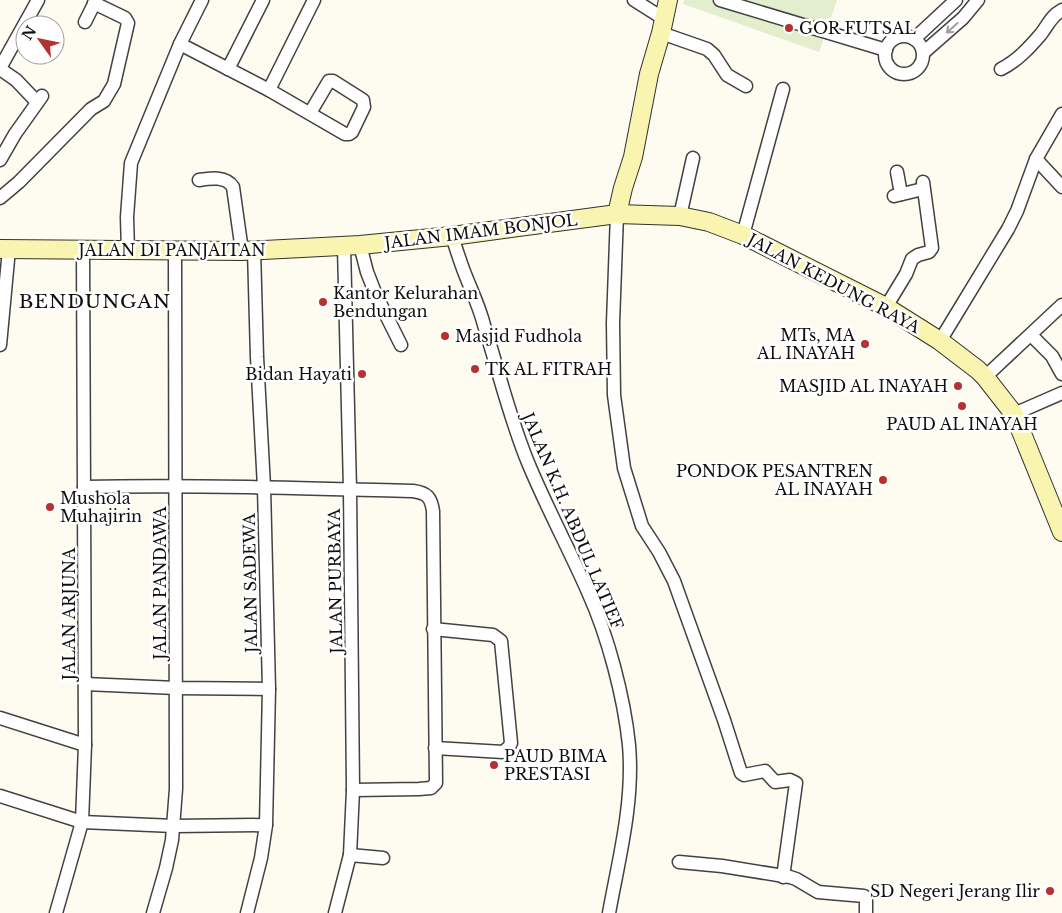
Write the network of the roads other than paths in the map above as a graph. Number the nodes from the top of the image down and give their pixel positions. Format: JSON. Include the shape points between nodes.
{"nodes":[{"id":1,"x":38,"y":0,"type":"edge"},
{"id":2,"x":202,"y":0,"type":"edge"},
{"id":3,"x":263,"y":0,"type":"edge"},
{"id":4,"x":314,"y":0,"type":"edge"},
{"id":5,"x":634,"y":0,"type":"edge"},
{"id":6,"x":668,"y":0,"type":"edge"},
{"id":7,"x":720,"y":0,"type":"edge"},
{"id":8,"x":956,"y":0,"type":"edge"},
{"id":9,"x":978,"y":0,"type":"edge"},
{"id":10,"x":95,"y":2,"type":"edge"},
{"id":11,"x":1062,"y":10,"type":"edge"},
{"id":12,"x":85,"y":22,"type":"dead end"},
{"id":13,"x":662,"y":26,"type":"junction"},
{"id":14,"x":914,"y":39,"type":"junction"},
{"id":15,"x":180,"y":44,"type":"junction"},
{"id":16,"x":886,"y":50,"type":"junction"},
{"id":17,"x":923,"y":54,"type":"junction"},
{"id":18,"x":0,"y":69,"type":"edge"},
{"id":19,"x":228,"y":70,"type":"junction"},
{"id":20,"x":1002,"y":70,"type":"dead end"},
{"id":21,"x":746,"y":86,"type":"dead end"},
{"id":22,"x":783,"y":89,"type":"dead end"},
{"id":23,"x":269,"y":90,"type":"junction"},
{"id":24,"x":310,"y":113,"type":"junction"},
{"id":25,"x":1062,"y":114,"type":"edge"},
{"id":26,"x":693,"y":158,"type":"dead end"},
{"id":27,"x":0,"y":160,"type":"edge"},
{"id":28,"x":1036,"y":160,"type":"junction"},
{"id":29,"x":897,"y":172,"type":"dead end"},
{"id":30,"x":199,"y":180,"type":"dead end"},
{"id":31,"x":1062,"y":187,"type":"edge"},
{"id":32,"x":0,"y":198,"type":"edge"},
{"id":33,"x":617,"y":214,"type":"junction"},
{"id":34,"x":680,"y":216,"type":"junction"},
{"id":35,"x":743,"y":235,"type":"junction"},
{"id":36,"x":452,"y":236,"type":"junction"},
{"id":37,"x":352,"y":246,"type":"junction"},
{"id":38,"x":4,"y":249,"type":"edge"},
{"id":39,"x":83,"y":250,"type":"junction"},
{"id":40,"x":175,"y":251,"type":"junction"},
{"id":41,"x":248,"y":251,"type":"junction"},
{"id":42,"x":128,"y":252,"type":"junction"},
{"id":43,"x":1062,"y":305,"type":"edge"},
{"id":44,"x":886,"y":307,"type":"junction"},
{"id":45,"x":1031,"y":335,"type":"junction"},
{"id":46,"x":940,"y":341,"type":"junction"},
{"id":47,"x":0,"y":345,"type":"edge"},
{"id":48,"x":400,"y":345,"type":"dead end"},
{"id":49,"x":1062,"y":374,"type":"edge"},
{"id":50,"x":985,"y":376,"type":"junction"},
{"id":51,"x":1062,"y":393,"type":"edge"},
{"id":52,"x":1014,"y":414,"type":"junction"},
{"id":53,"x":176,"y":485,"type":"junction"},
{"id":54,"x":84,"y":487,"type":"junction"},
{"id":55,"x":264,"y":487,"type":"junction"},
{"id":56,"x":350,"y":489,"type":"junction"},
{"id":57,"x":1062,"y":532,"type":"edge"},
{"id":58,"x":433,"y":629,"type":"junction"},
{"id":59,"x":85,"y":684,"type":"junction"},
{"id":60,"x":176,"y":688,"type":"junction"},
{"id":61,"x":269,"y":689,"type":"junction"},
{"id":62,"x":0,"y":718,"type":"edge"},
{"id":63,"x":86,"y":745,"type":"junction"},
{"id":64,"x":435,"y":748,"type":"junction"},
{"id":65,"x":353,"y":790,"type":"junction"},
{"id":66,"x":0,"y":796,"type":"edge"},
{"id":67,"x":82,"y":822,"type":"junction"},
{"id":68,"x":266,"y":825,"type":"junction"},
{"id":69,"x":174,"y":826,"type":"junction"},
{"id":70,"x":350,"y":855,"type":"junction"},
{"id":71,"x":383,"y":858,"type":"dead end"},
{"id":72,"x":679,"y":862,"type":"dead end"},
{"id":73,"x":783,"y":877,"type":"junction"},
{"id":74,"x":56,"y":913,"type":"edge"},
{"id":75,"x":153,"y":913,"type":"edge"},
{"id":76,"x":247,"y":913,"type":"edge"},
{"id":77,"x":335,"y":913,"type":"edge"},
{"id":78,"x":609,"y":913,"type":"edge"},
{"id":79,"x":866,"y":913,"type":"edge"}],
"edges":[{"from":1,"to":18,"type":"street"},
{"from":2,"to":15,"type":"street"},
{"from":3,"to":19,"type":"street"},
{"from":4,"to":23,"type":"street"},
{"from":5,"to":13,"type":"street"},
{"from":6,"to":13,"type":"street"},
{"from":7,"to":16,"type":"street"},
{"from":8,"to":14,"type":"street"},
{"from":9,"to":17,"type":"street","one_way":true},
{"from":10,"to":12,"type":"street"},
{"from":10,"to":32,"type":"street","via":[[125,18],[128,23],[114,84],[104,101],[91,109]]},
{"from":11,"to":20,"type":"street","via":[[1018,59]]},
{"from":13,"to":21,"type":"street","via":[[708,49],[727,75]]},
{"from":13,"to":33,"type":"street"},
{"from":14,"to":16,"type":"street","via":[[897,37]]},
{"from":14,"to":17,"type":"street"},
{"from":15,"to":19,"type":"street"},
{"from":15,"to":42,"type":"street","via":[[131,164]]},
{"from":16,"to":17,"type":"street","via":[[889,67],[905,74],[920,65]]},
{"from":18,"to":27,"type":"street","via":[[40,99]]},
{"from":19,"to":23,"type":"street"},
{"from":22,"to":35,"type":"street"},
{"from":23,"to":24,"type":"street"},
{"from":24,"to":24,"type":"street","via":[[350,134],[365,103],[329,81]]},
{"from":25,"to":28,"type":"street"},
{"from":26,"to":34,"type":"street"},
{"from":28,"to":31,"type":"street"},
{"from":28,"to":46,"type":"street","via":[[1008,229]]},
{"from":29,"to":44,"type":"street","via":[[898,195],[923,186],[932,248],[912,259]]},
{"from":30,"to":41,"type":"street","name":"JALAN SADEWA","via":[[228,181],[233,187]]},
{"from":33,"to":34,"type":"street","name":"JALAN KEDUNG RAYA"},
{"from":33,"to":36,"type":"street","name":"JALAN IMAM BONJOL"},
{"from":33,"to":73,"type":"street","via":[[614,396],[624,468],[642,526],[674,581],[741,773],[765,771],[775,782],[790,780],[796,783]]},
{"from":34,"to":35,"type":"street","name":"JALAN KEDUNG RAYA","via":[[709,222]]},
{"from":35,"to":44,"type":"street","name":"JALAN KEDUNG RAYA"},
{"from":36,"to":37,"type":"street","name":"JALAN IMAM BONJOL"},
{"from":36,"to":78,"type":"street","name":"JALAN K.H. ABDUL LATIEF","via":[[484,322],[514,426],[529,467],[592,602],[621,698],[629,744],[629,790]]},
{"from":37,"to":41,"type":"street","name":"JALAN DI PANJAITAN"},
{"from":37,"to":48,"type":"street"},
{"from":37,"to":56,"type":"street","name":"JALAN PURBAYA"},
{"from":38,"to":39,"type":"street","name":"JALAN DI PANJAITAN"},
{"from":38,"to":47,"type":"street"},
{"from":39,"to":42,"type":"street","name":"JALAN DI PANJAITAN"},
{"from":39,"to":54,"type":"street","name":"JALAN ARJUNA"},
{"from":40,"to":41,"type":"street","name":"JALAN DI PANJAITAN"},
{"from":40,"to":42,"type":"street","name":"JALAN DI PANJAITAN"},
{"from":40,"to":53,"type":"street","name":"JALAN PANDAWA"},
{"from":41,"to":55,"type":"street","name":"JALAN SADEWA"},
{"from":43,"to":45,"type":"street"},
{"from":44,"to":46,"type":"street","name":"JALAN KEDUNG RAYA"},
{"from":45,"to":49,"type":"street","via":[[1052,356]]},
{"from":45,"to":50,"type":"street"},
{"from":46,"to":50,"type":"street","name":"JALAN KEDUNG RAYA"},
{"from":50,"to":52,"type":"street","name":"JALAN KEDUNG RAYA"},
{"from":51,"to":52,"type":"street"},
{"from":52,"to":57,"type":"street","name":"JALAN KEDUNG RAYA"},
{"from":53,"to":54,"type":"street"},
{"from":53,"to":55,"type":"street"},
{"from":53,"to":60,"type":"street","name":"JALAN PANDAWA"},
{"from":54,"to":59,"type":"street","name":"JALAN ARJUNA"},
{"from":55,"to":56,"type":"street"},
{"from":55,"to":61,"type":"street","name":"JALAN SADEWA"},
{"from":56,"to":58,"type":"street","via":[[423,492],[432,501]]},
{"from":56,"to":65,"type":"street","name":"JALAN PURBAYA"},
{"from":58,"to":64,"type":"street"},
{"from":58,"to":64,"type":"street","via":[[493,634],[501,641],[511,743],[503,752]]},
{"from":59,"to":60,"type":"street"},
{"from":59,"to":63,"type":"street","name":"JALAN ARJUNA"},
{"from":60,"to":61,"type":"street"},
{"from":60,"to":69,"type":"street","name":"JALAN PANDAWA"},
{"from":61,"to":68,"type":"street","name":"JALAN SADEWA"},
{"from":62,"to":63,"type":"street"},
{"from":63,"to":67,"type":"street","name":"JALAN ARJUNA"},
{"from":64,"to":65,"type":"street","via":[[436,783],[431,788]]},
{"from":65,"to":70,"type":"street","name":"JALAN PURBAYA"},
{"from":66,"to":67,"type":"street"},
{"from":67,"to":69,"type":"street"},
{"from":67,"to":74,"type":"street","name":"JALAN ARJUNA"},
{"from":68,"to":69,"type":"street"},
{"from":68,"to":76,"type":"street","name":"JALAN SADEWA"},
{"from":69,"to":75,"type":"street","name":"JALAN PANDAWA"},
{"from":70,"to":71,"type":"street"},
{"from":70,"to":77,"type":"street","name":"JALAN PURBAYA"},
{"from":72,"to":73,"type":"street"},
{"from":73,"to":79,"type":"street","via":[[796,879],[820,892],[864,896]]}]}
